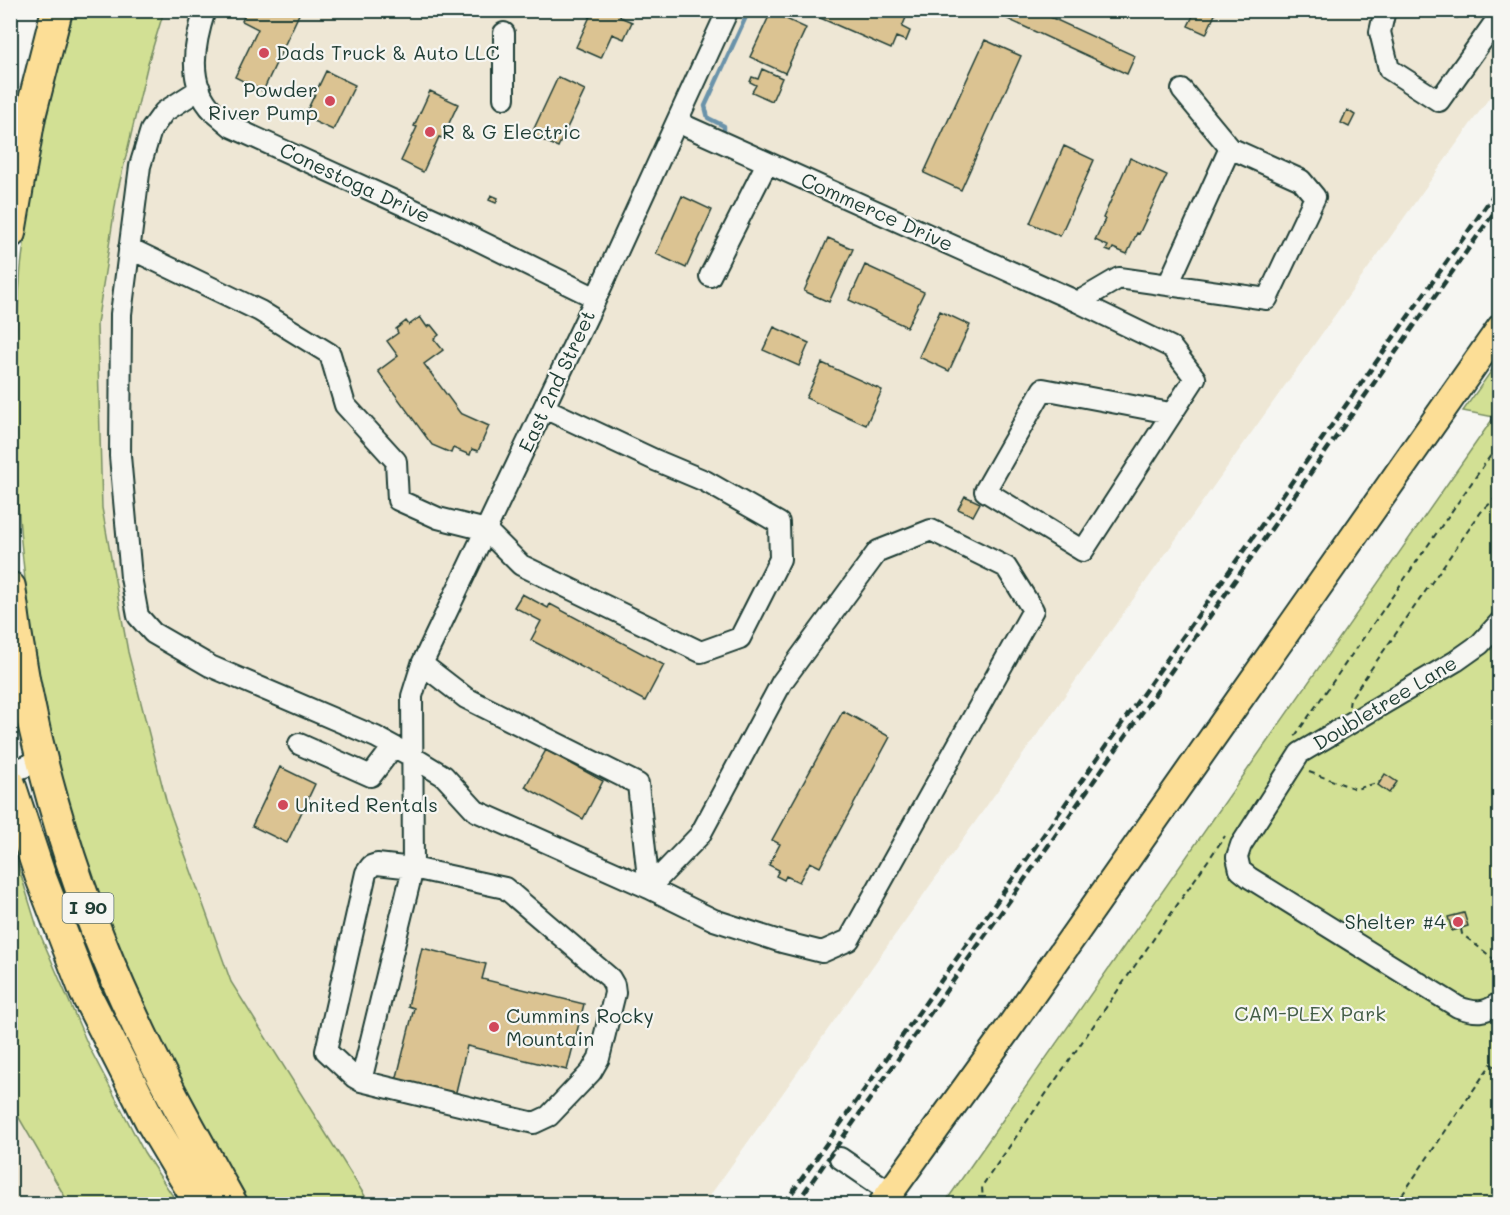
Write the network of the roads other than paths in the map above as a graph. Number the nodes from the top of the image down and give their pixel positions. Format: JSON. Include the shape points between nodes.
{"nodes":[{"id":1,"x":57,"y":10,"type":"edge"},
{"id":2,"x":205,"y":10,"type":"edge"},
{"id":3,"x":728,"y":10,"type":"edge"},
{"id":4,"x":1385,"y":10,"type":"edge"},
{"id":5,"x":1500,"y":15,"type":"edge"},
{"id":6,"x":504,"y":33,"type":"dead end"},
{"id":7,"x":200,"y":89,"type":"junction"},
{"id":8,"x":1182,"y":90,"type":"dead end"},
{"id":9,"x":504,"y":98,"type":"dead end"},
{"id":10,"x":676,"y":122,"type":"junction"},
{"id":11,"x":1230,"y":148,"type":"junction"},
{"id":12,"x":767,"y":163,"type":"junction"},
{"id":13,"x":10,"y":233,"type":"edge"},
{"id":14,"x":129,"y":248,"type":"junction"},
{"id":15,"x":710,"y":276,"type":"dead end"},
{"id":16,"x":1168,"y":285,"type":"junction"},
{"id":17,"x":596,"y":298,"type":"junction"},
{"id":18,"x":1078,"y":302,"type":"junction"},
{"id":19,"x":1500,"y":328,"type":"edge"},
{"id":20,"x":544,"y":408,"type":"junction"},
{"id":21,"x":1170,"y":413,"type":"junction"},
{"id":22,"x":486,"y":530,"type":"junction"},
{"id":23,"x":10,"y":587,"type":"edge"},
{"id":24,"x":1500,"y":622,"type":"edge"},
{"id":25,"x":422,"y":663,"type":"junction"},
{"id":26,"x":299,"y":744,"type":"dead end"},
{"id":27,"x":393,"y":747,"type":"junction"},
{"id":28,"x":411,"y":756,"type":"junction"},
{"id":29,"x":43,"y":760,"type":"junction"},
{"id":30,"x":10,"y":772,"type":"edge"},
{"id":31,"x":10,"y":784,"type":"edge"},
{"id":32,"x":413,"y":868,"type":"junction"},
{"id":33,"x":649,"y":888,"type":"junction"},
{"id":34,"x":1500,"y":1002,"type":"edge"},
{"id":35,"x":362,"y":1081,"type":"junction"},
{"id":36,"x":840,"y":1158,"type":"dead end"},
{"id":37,"x":886,"y":1199,"type":"edge"},
{"id":38,"x":200,"y":1204,"type":"edge"},
{"id":39,"x":232,"y":1204,"type":"edge"}],
"edges":[{"from":1,"to":13,"type":"highway","via":[[30,116]]},
{"from":2,"to":7,"type":"street","name":"Conestoga Drive","via":[[196,37],[194,67]]},
{"from":3,"to":10,"type":"street","name":"East 2nd Street"},
{"from":4,"to":5,"type":"street","via":[[1380,32],[1389,69],[1439,101]]},
{"from":6,"to":9,"type":"street"},
{"from":7,"to":14,"type":"street","via":[[164,112],[151,130],[140,166]]},
{"from":7,"to":17,"type":"street","name":"Conestoga Drive","via":[[213,111],[232,127]]},
{"from":8,"to":11,"type":"street"},
{"from":10,"to":12,"type":"street","name":"Commerce Drive"},
{"from":10,"to":17,"type":"street","name":"East 2nd Street"},
{"from":11,"to":16,"type":"street"},
{"from":11,"to":16,"type":"street","via":[[1301,180],[1315,197],[1267,299]]},
{"from":12,"to":15,"type":"street"},
{"from":12,"to":18,"type":"street","name":"Commerce Drive"},
{"from":14,"to":22,"type":"street","via":[[260,311],[330,354],[345,405],[396,461],[398,500],[438,518]]},
{"from":14,"to":27,"type":"street","via":[[121,314],[120,456],[138,616],[153,633],[210,666]]},
{"from":16,"to":18,"type":"street","via":[[1119,278]]},
{"from":17,"to":20,"type":"street","name":"East 2nd Street"},
{"from":18,"to":21,"type":"street","name":"Commerce Drive","via":[[1171,347],[1195,378]]},
{"from":19,"to":37,"type":"main road"},
{"from":20,"to":22,"type":"street","name":"East 2nd Street"},
{"from":20,"to":22,"type":"street","via":[[705,481],[778,523],[780,559],[740,638],[700,652],[521,565]]},
{"from":21,"to":21,"type":"street","via":[[1083,551],[985,491],[1043,389]]},
{"from":22,"to":25,"type":"street","name":"East 2nd Street"},
{"from":23,"to":29,"type":"highway","number":"I 90","via":[[17,643]]},
{"from":24,"to":34,"type":"street","name":"Doubletree Lane","via":[[1480,644],[1300,753],[1241,845],[1238,857],[1240,870],[1458,1007],[1474,1013],[1490,1010]]},
{"from":25,"to":28,"type":"street","name":"East 2nd Street","via":[[412,696]]},
{"from":25,"to":33,"type":"street","via":[[466,698],[638,784]]},
{"from":26,"to":27,"type":"street","via":[[371,776]]},
{"from":27,"to":28,"type":"street"},
{"from":28,"to":32,"type":"street","name":"East 2nd Street"},
{"from":28,"to":33,"type":"street","via":[[444,776],[476,811]]},
{"from":29,"to":30,"type":"street"},
{"from":29,"to":39,"type":"highway","number":"I 90","via":[[93,925],[130,1012]]},
{"from":31,"to":38,"type":"highway","number":"I 90","via":[[85,992],[150,1120]]},
{"from":32,"to":35,"type":"street","name":"East 2nd Street"},
{"from":32,"to":35,"type":"street","via":[[377,864],[366,873],[326,1051]]},
{"from":32,"to":35,"type":"street","via":[[505,888],[610,978],[615,993],[599,1058],[591,1072],[549,1116],[534,1123]]},
{"from":33,"to":33,"type":"street","via":[[714,920],[782,942],[822,952],[849,940],[1033,610],[1006,567],[931,530],[878,551],[782,682],[700,835]]},
{"from":36,"to":37,"type":"street"}]}
